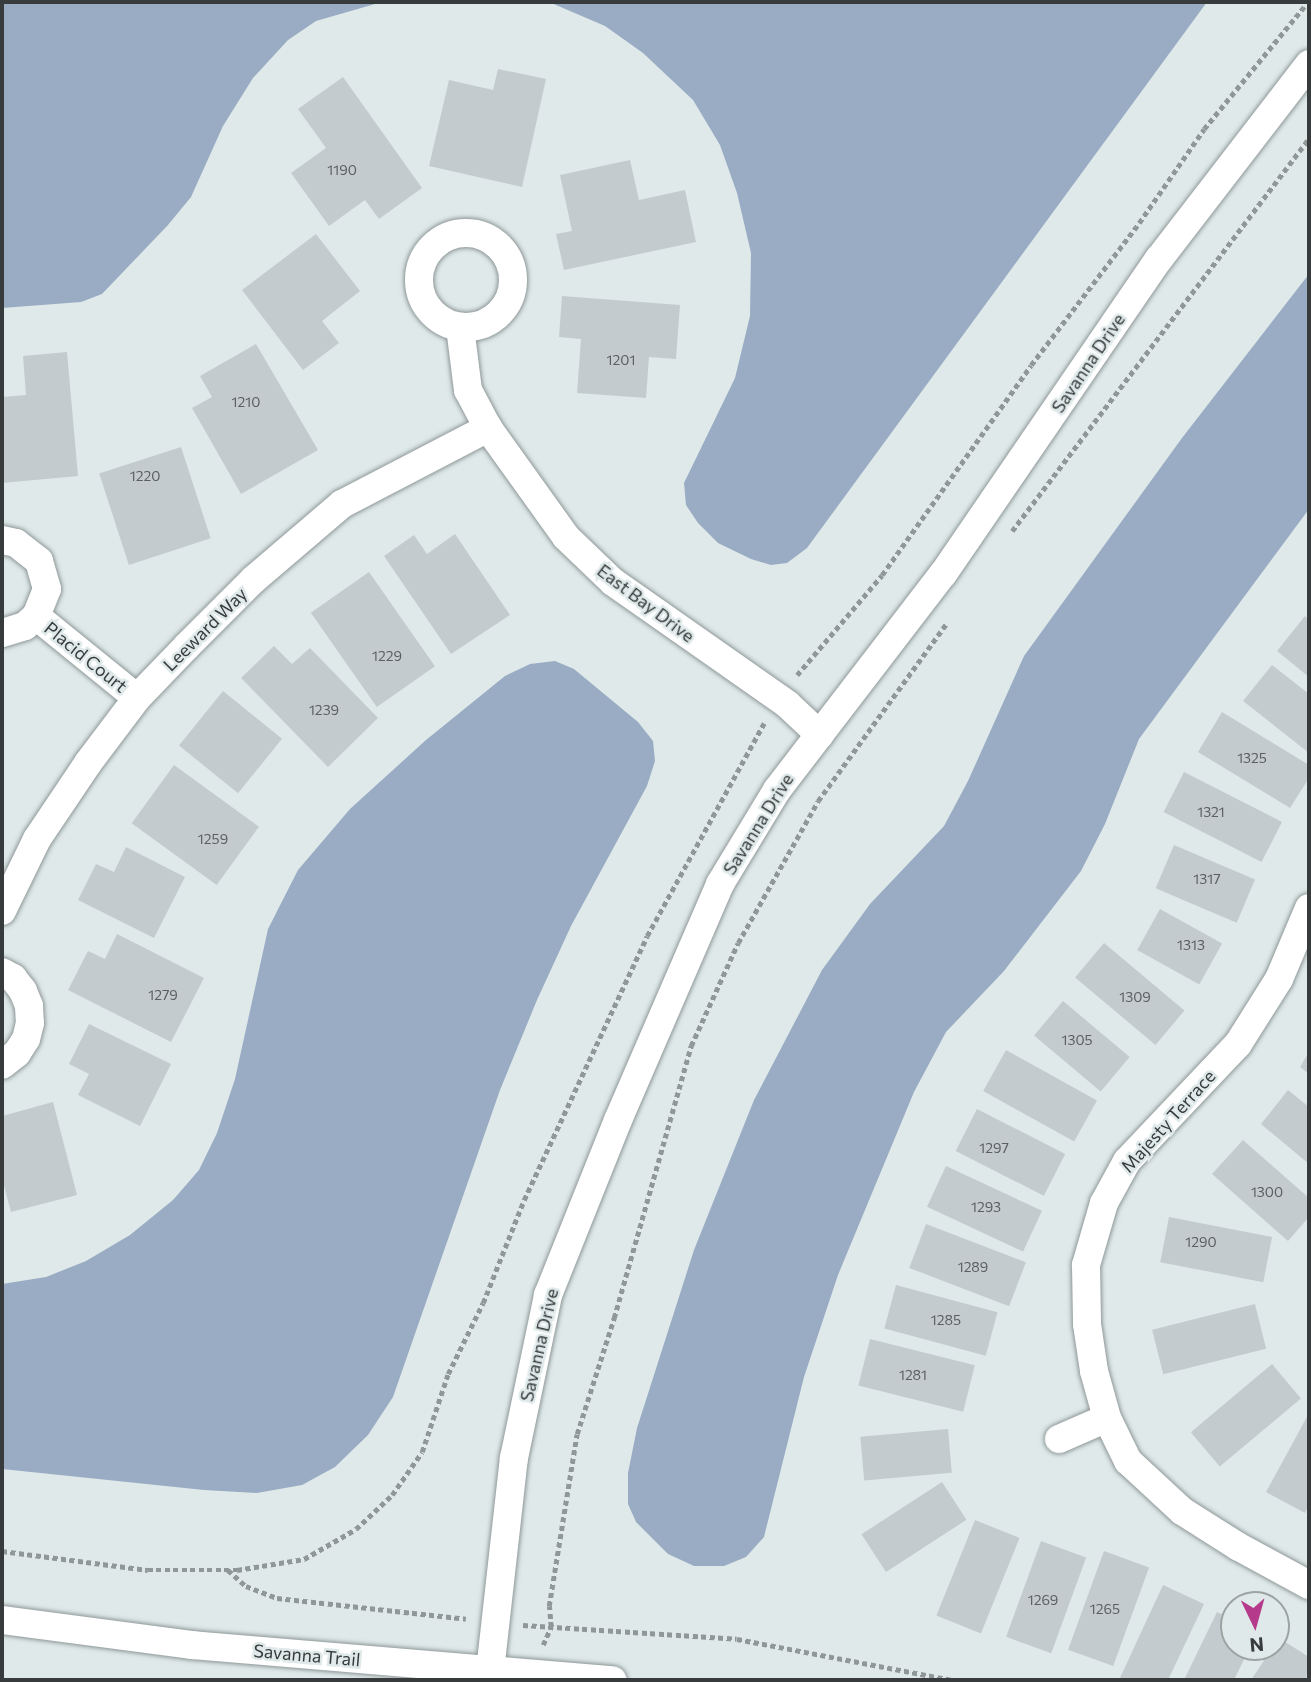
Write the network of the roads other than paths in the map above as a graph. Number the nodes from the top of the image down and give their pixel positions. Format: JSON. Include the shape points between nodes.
{"nodes":[{"id":1,"x":1309,"y":64,"type":"edge"},
{"id":2,"x":460,"y":327,"type":"dead end"},
{"id":3,"x":488,"y":428,"type":"junction"},
{"id":4,"x":2,"y":540,"type":"edge"},
{"id":5,"x":36,"y":616,"type":"junction"},
{"id":6,"x":2,"y":634,"type":"edge"},
{"id":7,"x":136,"y":698,"type":"junction"},
{"id":8,"x":820,"y":735,"type":"junction"},
{"id":9,"x":1309,"y":908,"type":"edge"},
{"id":10,"x":2,"y":911,"type":"edge"},
{"id":11,"x":2,"y":972,"type":"edge"},
{"id":12,"x":2,"y":1065,"type":"edge"},
{"id":13,"x":1107,"y":1418,"type":"junction"},
{"id":14,"x":1059,"y":1439,"type":"dead end"},
{"id":15,"x":1309,"y":1585,"type":"edge"},
{"id":16,"x":2,"y":1620,"type":"edge"},
{"id":17,"x":491,"y":1677,"type":"edge"},
{"id":18,"x":613,"y":1680,"type":"edge"}],
"edges":[{"from":1,"to":8,"type":"street","name":"Savanna Drive","via":[[1159,259],[943,574]]},
{"from":2,"to":3,"type":"street","name":"East Bay Drive","via":[[468,390]]},
{"from":3,"to":7,"type":"street","name":"Leeward Way","via":[[342,504],[253,580]]},
{"from":3,"to":8,"type":"street","name":"East Bay Drive","via":[[566,537],[614,582],[787,704]]},
{"from":4,"to":5,"type":"street","name":"Placid Court","via":[[16,543],[39,561],[47,589]]},
{"from":5,"to":6,"type":"street","name":"Placid Court","via":[[25,626]]},
{"from":5,"to":7,"type":"street","name":"Placid Court"},
{"from":7,"to":10,"type":"street","name":"Leeward Way","via":[[37,839]]},
{"from":8,"to":17,"type":"street","name":"Savanna Drive","via":[[776,790],[720,884],[548,1295],[514,1458]]},
{"from":9,"to":13,"type":"street","name":"Majesty Terrace","via":[[1279,979],[1238,1044],[1127,1161],[1104,1203],[1086,1265],[1087,1324]]},
{"from":11,"to":12,"type":"street","via":[[23,991],[30,1023],[17,1053]]},
{"from":13,"to":14,"type":"street"},
{"from":13,"to":15,"type":"street","name":"Majesty Terrace","via":[[1128,1461],[1182,1511]]},
{"from":16,"to":17,"type":"street","name":"Savanna Trail"},
{"from":17,"to":18,"type":"street","name":"Savanna Trail"}]}
